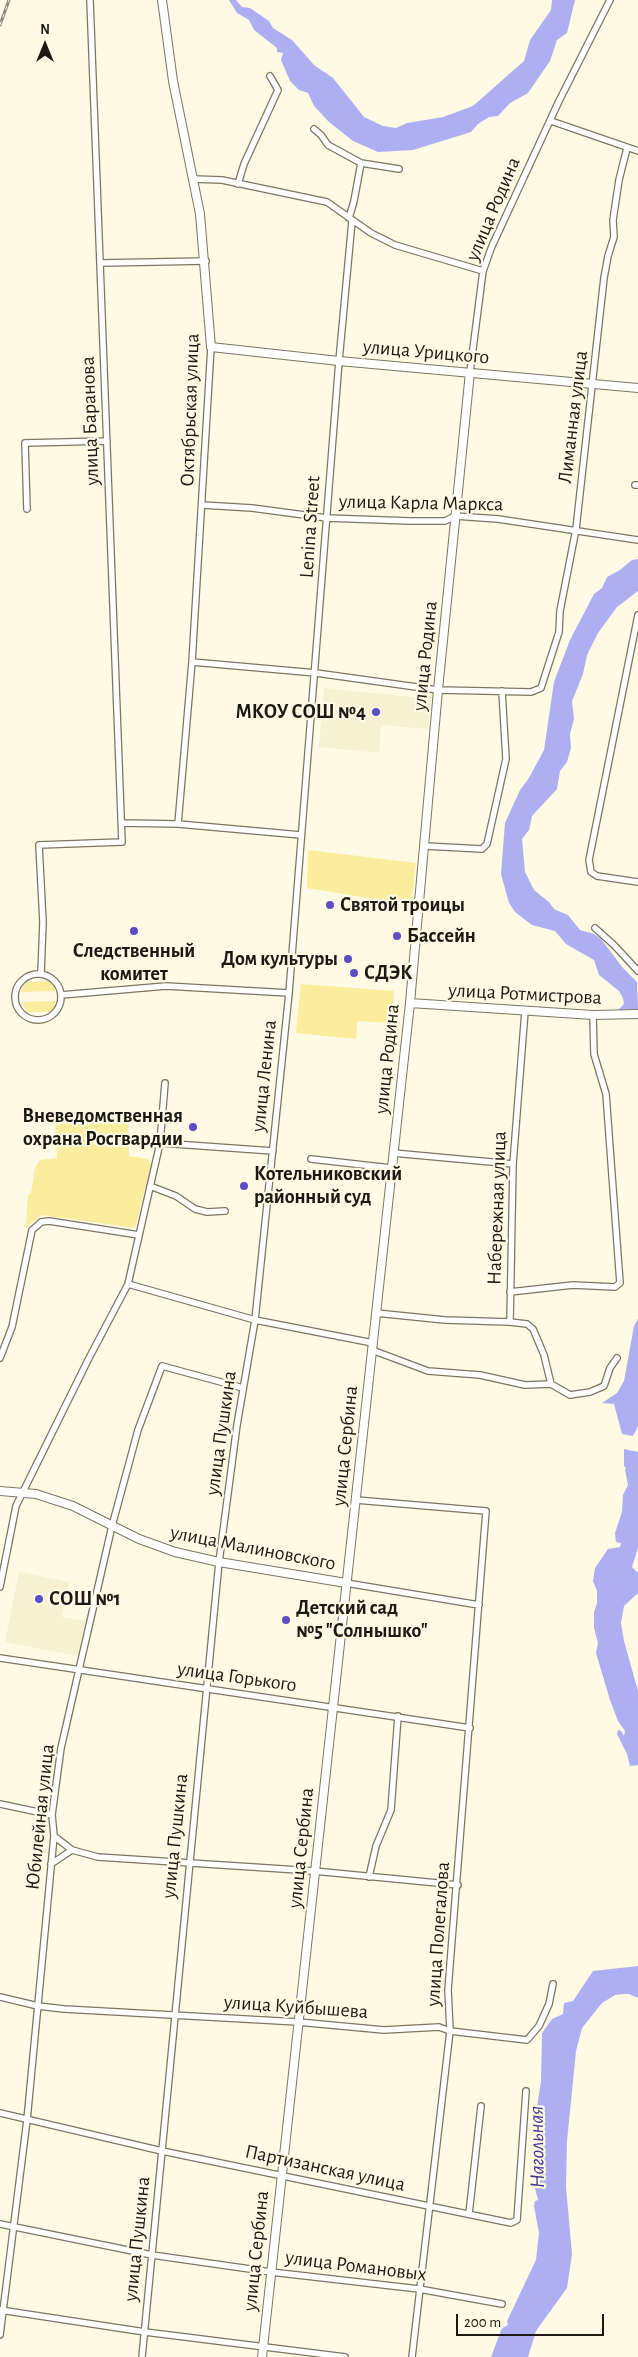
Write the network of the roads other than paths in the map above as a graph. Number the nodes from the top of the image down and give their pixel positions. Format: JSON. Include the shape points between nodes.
{"nodes":[{"id":1,"x":90,"y":0,"type":"edge"},
{"id":2,"x":162,"y":0,"type":"edge"},
{"id":3,"x":610,"y":0,"type":"edge"},
{"id":4,"x":270,"y":76,"type":"dead end"},
{"id":5,"x":551,"y":121,"type":"junction"},
{"id":6,"x":314,"y":129,"type":"dead end"},
{"id":7,"x":627,"y":148,"type":"junction"},
{"id":8,"x":638,"y":151,"type":"edge"},
{"id":9,"x":361,"y":163,"type":"junction"},
{"id":10,"x":399,"y":169,"type":"dead end"},
{"id":11,"x":193,"y":179,"type":"junction"},
{"id":12,"x":238,"y":184,"type":"junction"},
{"id":13,"x":350,"y":220,"type":"junction"},
{"id":14,"x":206,"y":261,"type":"junction"},
{"id":15,"x":101,"y":263,"type":"junction"},
{"id":16,"x":484,"y":271,"type":"junction"},
{"id":17,"x":211,"y":347,"type":"junction"},
{"id":18,"x":338,"y":361,"type":"junction"},
{"id":19,"x":470,"y":372,"type":"junction"},
{"id":20,"x":593,"y":383,"type":"junction"},
{"id":21,"x":638,"y":388,"type":"edge"},
{"id":22,"x":107,"y":441,"type":"junction"},
{"id":23,"x":202,"y":505,"type":"junction"},
{"id":24,"x":27,"y":509,"type":"dead end"},
{"id":25,"x":455,"y":516,"type":"junction"},
{"id":26,"x":327,"y":518,"type":"junction"},
{"id":27,"x":576,"y":529,"type":"junction"},
{"id":28,"x":638,"y":540,"type":"edge"},
{"id":29,"x":638,"y":615,"type":"edge"},
{"id":30,"x":192,"y":662,"type":"junction"},
{"id":31,"x":316,"y":673,"type":"junction"},
{"id":32,"x":438,"y":690,"type":"junction"},
{"id":33,"x":502,"y":692,"type":"junction"},
{"id":34,"x":122,"y":823,"type":"junction"},
{"id":35,"x":178,"y":824,"type":"junction"},
{"id":36,"x":301,"y":836,"type":"junction"},
{"id":37,"x":425,"y":846,"type":"junction"},
{"id":38,"x":638,"y":882,"type":"edge"},
{"id":39,"x":595,"y":928,"type":"dead end"},
{"id":40,"x":638,"y":971,"type":"edge"},
{"id":41,"x":42,"y":974,"type":"junction"},
{"id":42,"x":61,"y":994,"type":"junction"},
{"id":43,"x":289,"y":994,"type":"junction"},
{"id":44,"x":410,"y":1003,"type":"junction"},
{"id":45,"x":525,"y":1011,"type":"junction"},
{"id":46,"x":638,"y":1014,"type":"edge"},
{"id":47,"x":593,"y":1015,"type":"junction"},
{"id":48,"x":164,"y":1083,"type":"dead end"},
{"id":49,"x":160,"y":1143,"type":"junction"},
{"id":50,"x":273,"y":1151,"type":"junction"},
{"id":51,"x":393,"y":1153,"type":"junction"},
{"id":52,"x":311,"y":1160,"type":"dead end"},
{"id":53,"x":513,"y":1164,"type":"junction"},
{"id":54,"x":391,"y":1168,"type":"junction"},
{"id":55,"x":150,"y":1186,"type":"junction"},
{"id":56,"x":225,"y":1211,"type":"dead end"},
{"id":57,"x":139,"y":1235,"type":"junction"},
{"id":58,"x":128,"y":1284,"type":"junction"},
{"id":59,"x":510,"y":1292,"type":"junction"},
{"id":60,"x":376,"y":1314,"type":"junction"},
{"id":61,"x":255,"y":1320,"type":"junction"},
{"id":62,"x":510,"y":1322,"type":"junction"},
{"id":63,"x":372,"y":1346,"type":"junction"},
{"id":64,"x":0,"y":1358,"type":"edge"},
{"id":65,"x":617,"y":1358,"type":"dead end"},
{"id":66,"x":551,"y":1384,"type":"junction"},
{"id":67,"x":243,"y":1388,"type":"junction"},
{"id":68,"x":0,"y":1491,"type":"edge"},
{"id":69,"x":23,"y":1491,"type":"junction"},
{"id":70,"x":356,"y":1500,"type":"junction"},
{"id":71,"x":112,"y":1526,"type":"junction"},
{"id":72,"x":2,"y":1553,"type":"edge"},
{"id":73,"x":219,"y":1562,"type":"junction"},
{"id":74,"x":346,"y":1583,"type":"junction"},
{"id":75,"x":0,"y":1587,"type":"edge"},
{"id":76,"x":479,"y":1605,"type":"junction"},
{"id":77,"x":0,"y":1658,"type":"edge"},
{"id":78,"x":80,"y":1670,"type":"junction"},
{"id":79,"x":206,"y":1689,"type":"junction"},
{"id":80,"x":332,"y":1706,"type":"junction"},
{"id":81,"x":398,"y":1716,"type":"junction"},
{"id":82,"x":470,"y":1728,"type":"junction"},
{"id":83,"x":0,"y":1804,"type":"edge"},
{"id":84,"x":52,"y":1815,"type":"junction"},
{"id":85,"x":54,"y":1836,"type":"junction"},
{"id":86,"x":72,"y":1850,"type":"junction"},
{"id":87,"x":51,"y":1864,"type":"junction"},
{"id":88,"x":188,"y":1864,"type":"junction"},
{"id":89,"x":314,"y":1871,"type":"junction"},
{"id":90,"x":369,"y":1876,"type":"junction"},
{"id":91,"x":458,"y":1885,"type":"junction"},
{"id":92,"x":553,"y":1984,"type":"dead end"},
{"id":93,"x":0,"y":1996,"type":"edge"},
{"id":94,"x":38,"y":2006,"type":"junction"},
{"id":95,"x":174,"y":2015,"type":"junction"},
{"id":96,"x":298,"y":2022,"type":"junction"},
{"id":97,"x":450,"y":2031,"type":"junction"},
{"id":98,"x":526,"y":2091,"type":"dead end"},
{"id":99,"x":481,"y":2106,"type":"dead end"},
{"id":100,"x":0,"y":2114,"type":"edge"},
{"id":101,"x":27,"y":2120,"type":"junction"},
{"id":102,"x":162,"y":2151,"type":"junction"},
{"id":103,"x":281,"y":2175,"type":"junction"},
{"id":104,"x":430,"y":2206,"type":"junction"},
{"id":105,"x":469,"y":2214,"type":"junction"},
{"id":106,"x":0,"y":2224,"type":"edge"},
{"id":107,"x":12,"y":2226,"type":"junction"},
{"id":108,"x":152,"y":2255,"type":"junction"},
{"id":109,"x":271,"y":2272,"type":"junction"},
{"id":110,"x":419,"y":2289,"type":"junction"},
{"id":111,"x":502,"y":2304,"type":"dead end"},
{"id":112,"x":1,"y":2310,"type":"edge"},
{"id":113,"x":145,"y":2332,"type":"junction"},
{"id":114,"x":0,"y":2335,"type":"edge"},
{"id":115,"x":263,"y":2347,"type":"junction"},
{"id":116,"x":142,"y":2357,"type":"edge"},
{"id":117,"x":262,"y":2357,"type":"edge"},
{"id":118,"x":344,"y":2357,"type":"edge"},
{"id":119,"x":412,"y":2357,"type":"edge"}],
"edges":[{"from":1,"to":15,"type":"street","name":"улица Баранова"},
{"from":2,"to":11,"type":"street","name":"Октябрьская улица","via":[[173,81]]},
{"from":3,"to":5,"type":"street","name":"улица Родина"},
{"from":4,"to":12,"type":"street","via":[[278,90]]},
{"from":5,"to":7,"type":"street"},
{"from":5,"to":16,"type":"street","name":"улица Родина","via":[[503,221]]},
{"from":6,"to":9,"type":"street","via":[[328,145]]},
{"from":7,"to":8,"type":"street"},
{"from":7,"to":20,"type":"street","name":"Лиманная улица","via":[[612,220],[614,237],[604,278]]},
{"from":9,"to":10,"type":"street"},
{"from":9,"to":13,"type":"street","name":"Lenina Street"},
{"from":11,"to":12,"type":"street"},
{"from":11,"to":14,"type":"street","name":"Октябрьская улица"},
{"from":12,"to":13,"type":"street","via":[[328,202]]},
{"from":13,"to":16,"type":"street","via":[[395,245]]},
{"from":13,"to":18,"type":"street","name":"Lenina Street"},
{"from":14,"to":15,"type":"street"},
{"from":14,"to":17,"type":"street","name":"Октябрьская улица"},
{"from":15,"to":22,"type":"street","name":"улица Баранова"},
{"from":16,"to":19,"type":"street","name":"улица Родина"},
{"from":17,"to":18,"type":"street","name":"улица Урицкого"},
{"from":17,"to":23,"type":"street","name":"Октябрьская улица"},
{"from":18,"to":19,"type":"street","name":"улица Урицкого"},
{"from":18,"to":26,"type":"street","name":"Lenina Street"},
{"from":19,"to":20,"type":"street","name":"улица Урицкого"},
{"from":19,"to":25,"type":"street","name":"улица Родина"},
{"from":20,"to":21,"type":"street","name":"улица Урицкого"},
{"from":20,"to":27,"type":"street","name":"Лиманная улица"},
{"from":22,"to":24,"type":"street","via":[[25,443]]},
{"from":22,"to":34,"type":"street","name":"улица Баранова"},
{"from":23,"to":26,"type":"street","name":"улица Карла Маркса"},
{"from":23,"to":30,"type":"street","name":"Октябрьская улица"},
{"from":25,"to":26,"type":"street","name":"улица Карла Маркса","via":[[445,521]]},
{"from":25,"to":27,"type":"street","name":"улица Карла Маркса","via":[[498,518]]},
{"from":25,"to":32,"type":"street","name":"улица Родина"},
{"from":26,"to":31,"type":"street","name":"Lenina Street"},
{"from":27,"to":28,"type":"street","name":"улица Карла Маркса"},
{"from":27,"to":33,"type":"street","name":"Лиманная улица","via":[[559,632],[541,688],[530,692]]},
{"from":29,"to":38,"type":"street","via":[[589,860],[591,872],[597,876]]},
{"from":30,"to":31,"type":"street"},
{"from":30,"to":35,"type":"street","name":"Октябрьская улица"},
{"from":31,"to":32,"type":"street"},
{"from":31,"to":36,"type":"street","name":"Lenina Street"},
{"from":32,"to":33,"type":"street"},
{"from":32,"to":37,"type":"street","name":"улица Родина"},
{"from":33,"to":37,"type":"street","via":[[506,759],[487,844],[482,849]]},
{"from":34,"to":35,"type":"street"},
{"from":34,"to":41,"type":"street","name":"улица Баранова","via":[[122,842],[39,845]]},
{"from":35,"to":36,"type":"street"},
{"from":36,"to":43,"type":"street","name":"улица Ленина"},
{"from":37,"to":44,"type":"street","name":"улица Родина"},
{"from":39,"to":40,"type":"street"},
{"from":41,"to":42,"type":"street","via":[[56,982]]},
{"from":41,"to":42,"type":"street","via":[[26,977],[18,985],[15,1000],[23,1014],[38,1020],[48,1018],[60,1006]]},
{"from":42,"to":43,"type":"street","via":[[166,986]]},
{"from":43,"to":50,"type":"street","name":"улица Ленина"},
{"from":44,"to":45,"type":"street","name":"улица Ротмистрова"},
{"from":44,"to":51,"type":"street","name":"улица Родина"},
{"from":45,"to":47,"type":"street","name":"улица Ротмистрова"},
{"from":45,"to":53,"type":"street","name":"Набережная улица"},
{"from":46,"to":47,"type":"street","name":"улица Ротмистрова"},
{"from":47,"to":59,"type":"street","via":[[594,1054],[606,1094],[620,1283],[614,1287],[573,1285]]},
{"from":48,"to":49,"type":"street"},
{"from":49,"to":50,"type":"street"},
{"from":49,"to":55,"type":"street"},
{"from":50,"to":61,"type":"street","name":"улица Ленина"},
{"from":51,"to":53,"type":"street"},
{"from":51,"to":54,"type":"street","name":"улица Родина"},
{"from":52,"to":54,"type":"street"},
{"from":53,"to":59,"type":"street","name":"Набережная улица"},
{"from":54,"to":60,"type":"street","name":"улица Родина"},
{"from":55,"to":56,"type":"street","via":[[176,1196],[195,1209]]},
{"from":55,"to":57,"type":"street"},
{"from":57,"to":58,"type":"street"},
{"from":57,"to":64,"type":"street","via":[[41,1222],[32,1230],[12,1327]]},
{"from":58,"to":61,"type":"street"},
{"from":58,"to":69,"type":"street"},
{"from":59,"to":62,"type":"street","name":"Набережная улица"},
{"from":60,"to":62,"type":"street"},
{"from":60,"to":63,"type":"street","name":"улица Родина"},
{"from":61,"to":63,"type":"street"},
{"from":61,"to":67,"type":"street","name":"улица Пушкина"},
{"from":62,"to":66,"type":"street","via":[[527,1324],[533,1329]]},
{"from":63,"to":66,"type":"street","via":[[428,1371],[480,1375],[525,1385]]},
{"from":63,"to":70,"type":"street","name":"улица Сербина"},
{"from":65,"to":66,"type":"street","via":[[610,1368],[607,1382],[598,1390],[570,1395]]},
{"from":67,"to":71,"type":"street","name":"Юбилейная улица","via":[[162,1366],[138,1430]]},
{"from":67,"to":73,"type":"street","name":"улица Пушкина"},
{"from":68,"to":69,"type":"street","name":"улица Малиновского"},
{"from":69,"to":71,"type":"street","name":"улица Малиновского","via":[[73,1506]]},
{"from":69,"to":72,"type":"street"},
{"from":70,"to":74,"type":"street","name":"улица Сербина"},
{"from":70,"to":76,"type":"street","name":"улица Полегалова","via":[[486,1511]]},
{"from":71,"to":73,"type":"street","name":"улица Малиновского","via":[[154,1545]]},
{"from":71,"to":78,"type":"street","name":"Юбилейная улица"},
{"from":72,"to":75,"type":"street"},
{"from":73,"to":74,"type":"street","name":"улица Малиновского"},
{"from":73,"to":79,"type":"street","name":"улица Пушкина"},
{"from":74,"to":76,"type":"street","name":"улица Малиновского"},
{"from":74,"to":80,"type":"street","name":"улица Сербина"},
{"from":76,"to":82,"type":"street","name":"улица Полегалова"},
{"from":77,"to":78,"type":"street","name":"улица Горького"},
{"from":78,"to":79,"type":"street","name":"улица Горького"},
{"from":78,"to":84,"type":"street","name":"Юбилейная улица","via":[[62,1748]]},
{"from":79,"to":80,"type":"street","name":"улица Горького"},
{"from":79,"to":88,"type":"street","name":"улица Пушкина"},
{"from":80,"to":81,"type":"street","name":"улица Горького"},
{"from":80,"to":89,"type":"street","name":"улица Сербина"},
{"from":81,"to":82,"type":"street","name":"улица Горького"},
{"from":81,"to":90,"type":"street","via":[[391,1810],[376,1846]]},
{"from":82,"to":91,"type":"street","name":"улица Полегалова"},
{"from":83,"to":84,"type":"street"},
{"from":84,"to":85,"type":"street","name":"Юбилейная улица"},
{"from":85,"to":86,"type":"street"},
{"from":85,"to":87,"type":"street","name":"Юбилейная улица"},
{"from":86,"to":87,"type":"street"},
{"from":86,"to":88,"type":"street","via":[[98,1858]]},
{"from":87,"to":94,"type":"street","name":"Юбилейная улица"},
{"from":88,"to":89,"type":"street"},
{"from":88,"to":95,"type":"street","name":"улица Пушкина"},
{"from":89,"to":90,"type":"street"},
{"from":89,"to":96,"type":"street","name":"улица Сербина"},
{"from":90,"to":91,"type":"street"},
{"from":91,"to":97,"type":"street","name":"улица Полегалова","via":[[448,1990]]},
{"from":92,"to":97,"type":"street","name":"улица Куйбышева","via":[[549,2004],[539,2026],[527,2040]]},
{"from":93,"to":94,"type":"street","name":"улица Куйбышева"},
{"from":94,"to":95,"type":"street","name":"улица Куйбышева"},
{"from":94,"to":101,"type":"street","name":"Юбилейная улица"},
{"from":95,"to":96,"type":"street","name":"улица Куйбышева"},
{"from":95,"to":102,"type":"street","name":"улица Пушкина"},
{"from":96,"to":97,"type":"street","name":"улица Куйбышева","via":[[384,2030],[438,2026]]},
{"from":96,"to":103,"type":"street","name":"улица Сербина"},
{"from":97,"to":104,"type":"street","name":"улица Полегалова"},
{"from":98,"to":105,"type":"street","name":"Партизанская улица","via":[[517,2220],[512,2223]]},
{"from":99,"to":105,"type":"street"},
{"from":100,"to":101,"type":"street","name":"Партизанская улица"},
{"from":101,"to":102,"type":"street","name":"Партизанская улица"},
{"from":101,"to":107,"type":"street","name":"Юбилейная улица"},
{"from":102,"to":103,"type":"street","name":"Партизанская улица"},
{"from":102,"to":108,"type":"street","name":"улица Пушкина"},
{"from":103,"to":104,"type":"street","name":"Партизанская улица"},
{"from":103,"to":109,"type":"street","name":"улица Сербина"},
{"from":104,"to":105,"type":"street","name":"Партизанская улица"},
{"from":104,"to":110,"type":"street","name":"улица Полегалова"},
{"from":106,"to":107,"type":"street","name":"улица Романовых"},
{"from":107,"to":108,"type":"street","name":"улица Романовых"},
{"from":107,"to":112,"type":"street","name":"Юбилейная улица"},
{"from":108,"to":109,"type":"street","name":"улица Романовых"},
{"from":108,"to":113,"type":"street","name":"улица Пушкина"},
{"from":109,"to":110,"type":"street","name":"улица Романовых"},
{"from":109,"to":115,"type":"street","name":"улица Сербина"},
{"from":110,"to":111,"type":"street","name":"улица Романовых"},
{"from":110,"to":119,"type":"street","name":"улица Полегалова"},
{"from":112,"to":113,"type":"street"},
{"from":112,"to":114,"type":"street","name":"Юбилейная улица"},
{"from":113,"to":115,"type":"street"},
{"from":113,"to":116,"type":"street","name":"улица Пушкина"},
{"from":115,"to":117,"type":"street","name":"улица Сербина"},
{"from":115,"to":118,"type":"street"}]}
